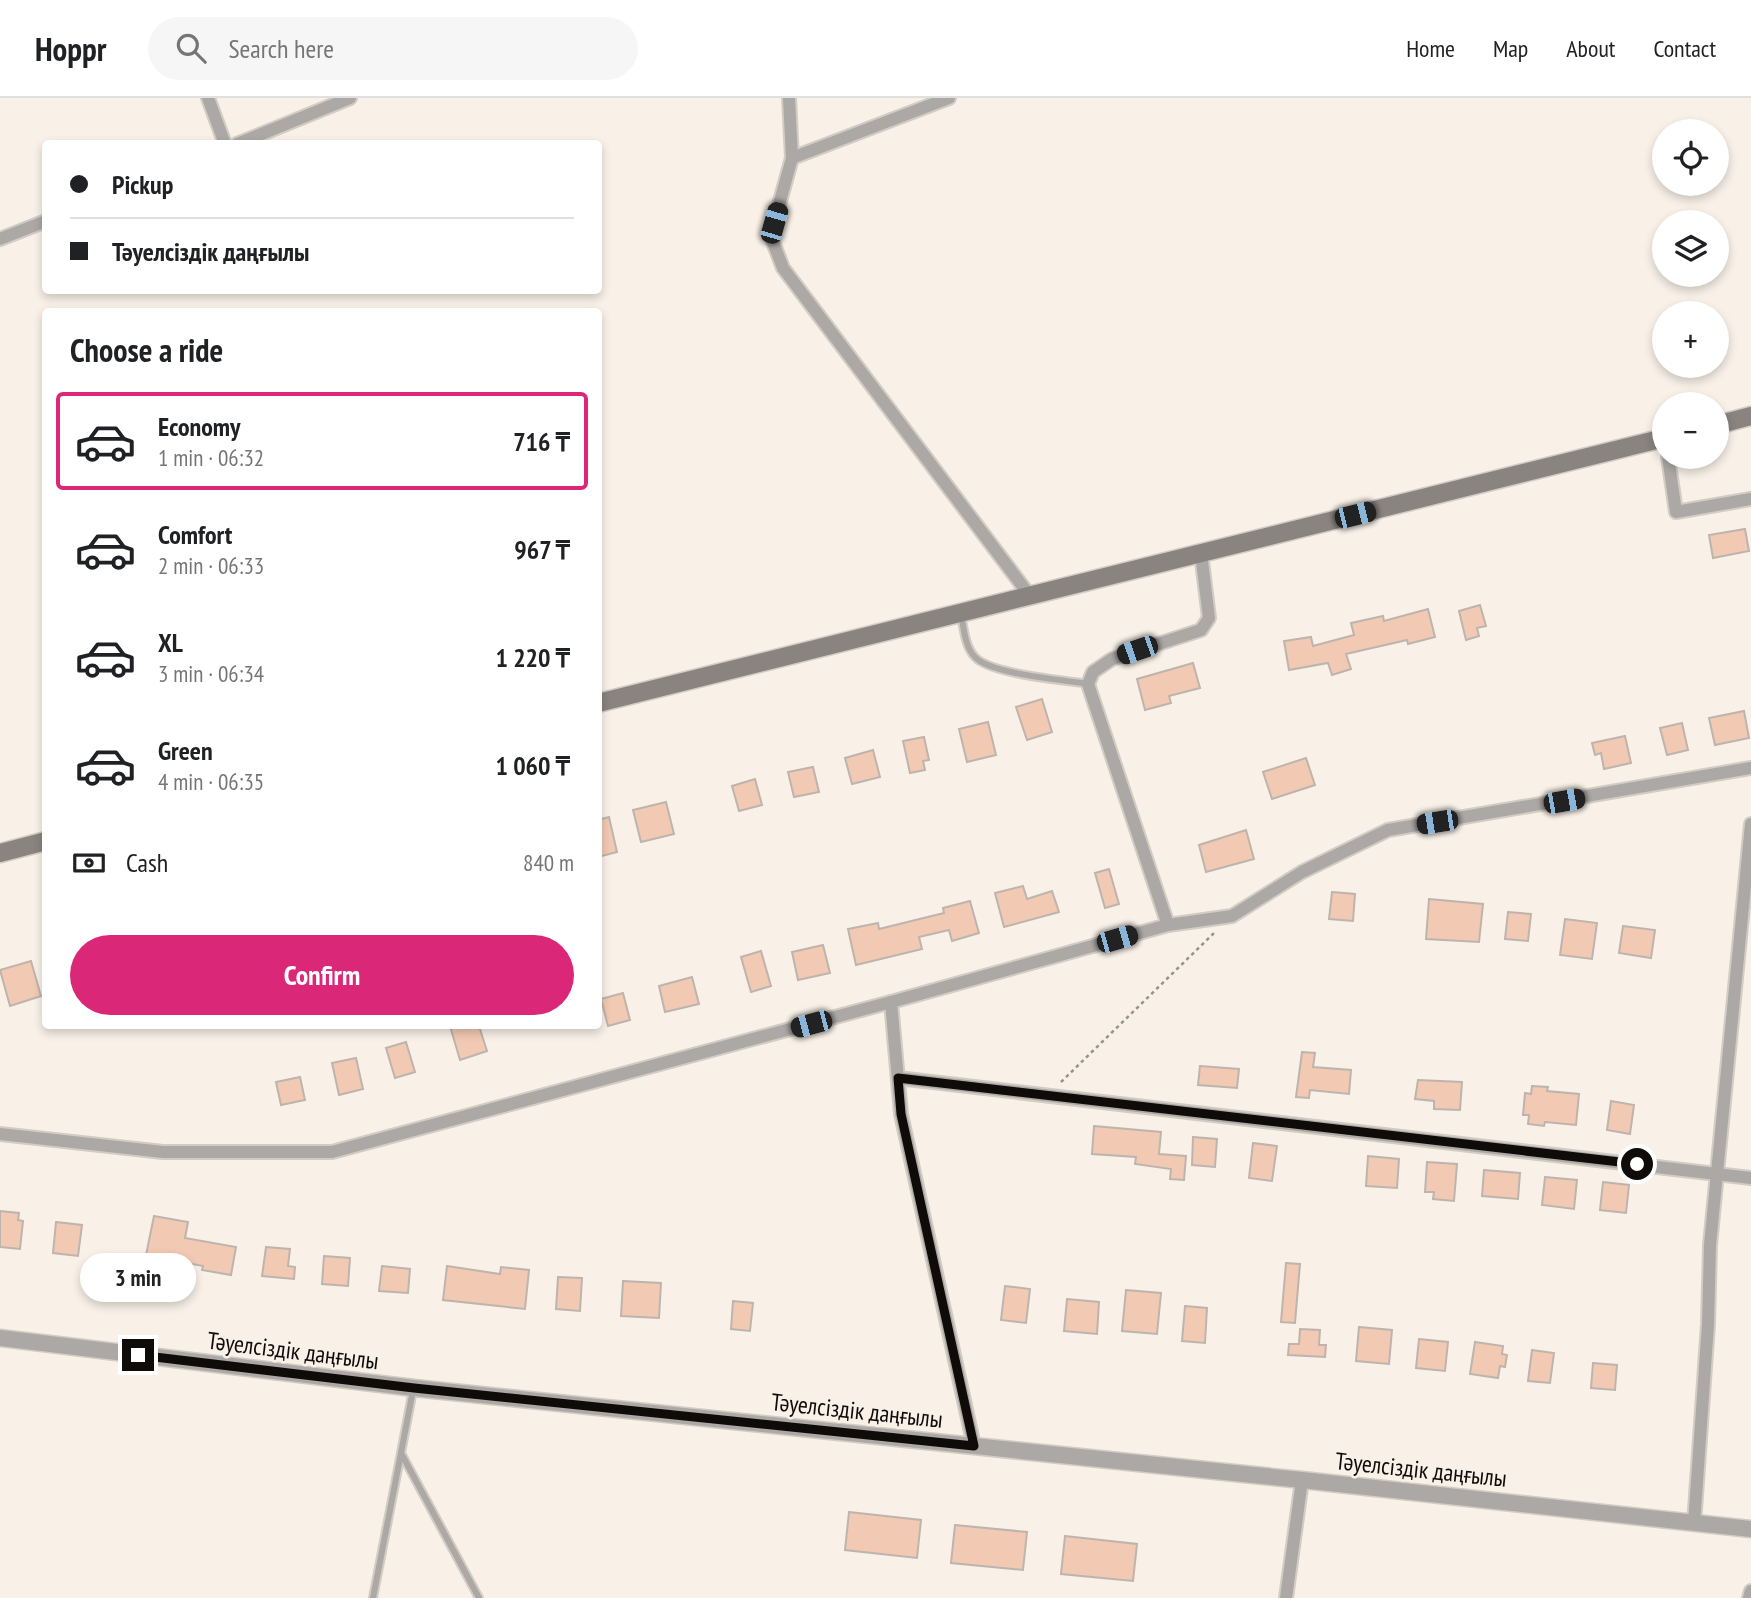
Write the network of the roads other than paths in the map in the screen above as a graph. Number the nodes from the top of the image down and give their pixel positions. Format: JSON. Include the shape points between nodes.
{"nodes":[{"id":1,"x":208,"y":98,"type":"edge"},
{"id":2,"x":350,"y":98,"type":"edge"},
{"id":3,"x":789,"y":98,"type":"edge"},
{"id":4,"x":949,"y":98,"type":"edge"},
{"id":5,"x":224,"y":140,"type":"edge"},
{"id":6,"x":247,"y":140,"type":"edge"},
{"id":7,"x":792,"y":158,"type":"junction"},
{"id":8,"x":42,"y":223,"type":"edge"},
{"id":9,"x":0,"y":239,"type":"edge"},
{"id":10,"x":1751,"y":416,"type":"edge"},
{"id":11,"x":1729,"y":422,"type":"edge"},
{"id":12,"x":1652,"y":441,"type":"edge"},
{"id":13,"x":1670,"y":469,"type":"edge"},
{"id":14,"x":1751,"y":499,"type":"edge"},
{"id":15,"x":1201,"y":553,"type":"junction"},
{"id":16,"x":1030,"y":596,"type":"junction"},
{"id":17,"x":961,"y":613,"type":"junction"},
{"id":18,"x":1088,"y":684,"type":"junction"},
{"id":19,"x":602,"y":703,"type":"edge"},
{"id":20,"x":1751,"y":768,"type":"edge"},
{"id":21,"x":1751,"y":824,"type":"edge"},
{"id":22,"x":42,"y":842,"type":"edge"},
{"id":23,"x":0,"y":853,"type":"edge"},
{"id":24,"x":1168,"y":925,"type":"junction"},
{"id":25,"x":891,"y":1002,"type":"junction"},
{"id":26,"x":898,"y":1078,"type":"junction"},
{"id":27,"x":0,"y":1134,"type":"edge"},
{"id":28,"x":1717,"y":1174,"type":"junction"},
{"id":29,"x":1751,"y":1178,"type":"edge"},
{"id":30,"x":0,"y":1338,"type":"edge"},
{"id":31,"x":414,"y":1388,"type":"junction"},
{"id":32,"x":974,"y":1446,"type":"junction"},
{"id":33,"x":401,"y":1453,"type":"junction"},
{"id":34,"x":1302,"y":1480,"type":"junction"},
{"id":35,"x":1694,"y":1524,"type":"junction"},
{"id":36,"x":1751,"y":1529,"type":"edge"},
{"id":37,"x":1751,"y":1591,"type":"edge"},
{"id":38,"x":373,"y":1598,"type":"edge"},
{"id":39,"x":479,"y":1598,"type":"edge"},
{"id":40,"x":1286,"y":1598,"type":"edge"},
{"id":41,"x":1749,"y":1598,"type":"edge"}],
"edges":[{"from":1,"to":5,"type":"street"},
{"from":2,"to":6,"type":"street"},
{"from":3,"to":7,"type":"street"},
{"from":4,"to":7,"type":"street"},
{"from":7,"to":16,"type":"street","via":[[774,223],[773,242],[783,268]]},
{"from":8,"to":9,"type":"street"},
{"from":10,"to":11,"type":"main road"},
{"from":12,"to":15,"type":"main road"},
{"from":13,"to":14,"type":"street","via":[[1676,512]]},
{"from":15,"to":16,"type":"main road"},
{"from":15,"to":18,"type":"street","via":[[1209,618],[1201,630],[1112,659],[1093,672]]},
{"from":16,"to":17,"type":"main road"},
{"from":17,"to":18,"type":"lane","via":[[966,642],[975,659],[1006,671]]},
{"from":17,"to":19,"type":"main road"},
{"from":18,"to":24,"type":"street"},
{"from":20,"to":24,"type":"street","via":[[1388,830],[1302,872],[1232,916]]},
{"from":21,"to":28,"type":"street"},
{"from":22,"to":23,"type":"main road"},
{"from":24,"to":25,"type":"street"},
{"from":25,"to":26,"type":"street"},
{"from":25,"to":27,"type":"street","via":[[332,1152],[163,1152]]},
{"from":26,"to":28,"type":"street"},
{"from":26,"to":32,"type":"street","via":[[901,1114]]},
{"from":28,"to":29,"type":"street"},
{"from":28,"to":35,"type":"street"},
{"from":30,"to":31,"type":"street","name":"Тәуелсіздік даңғылы"},
{"from":31,"to":32,"type":"street","name":"Тәуелсіздік даңғылы"},
{"from":31,"to":33,"type":"lane"},
{"from":32,"to":34,"type":"street","name":"Тәуелсіздік даңғылы"},
{"from":33,"to":38,"type":"lane"},
{"from":33,"to":39,"type":"lane"},
{"from":34,"to":35,"type":"street","name":"Тәуелсіздік даңғылы"},
{"from":34,"to":40,"type":"street"},
{"from":35,"to":36,"type":"street","name":"Тәуелсіздік даңғылы"},
{"from":37,"to":41,"type":"street"}]}
